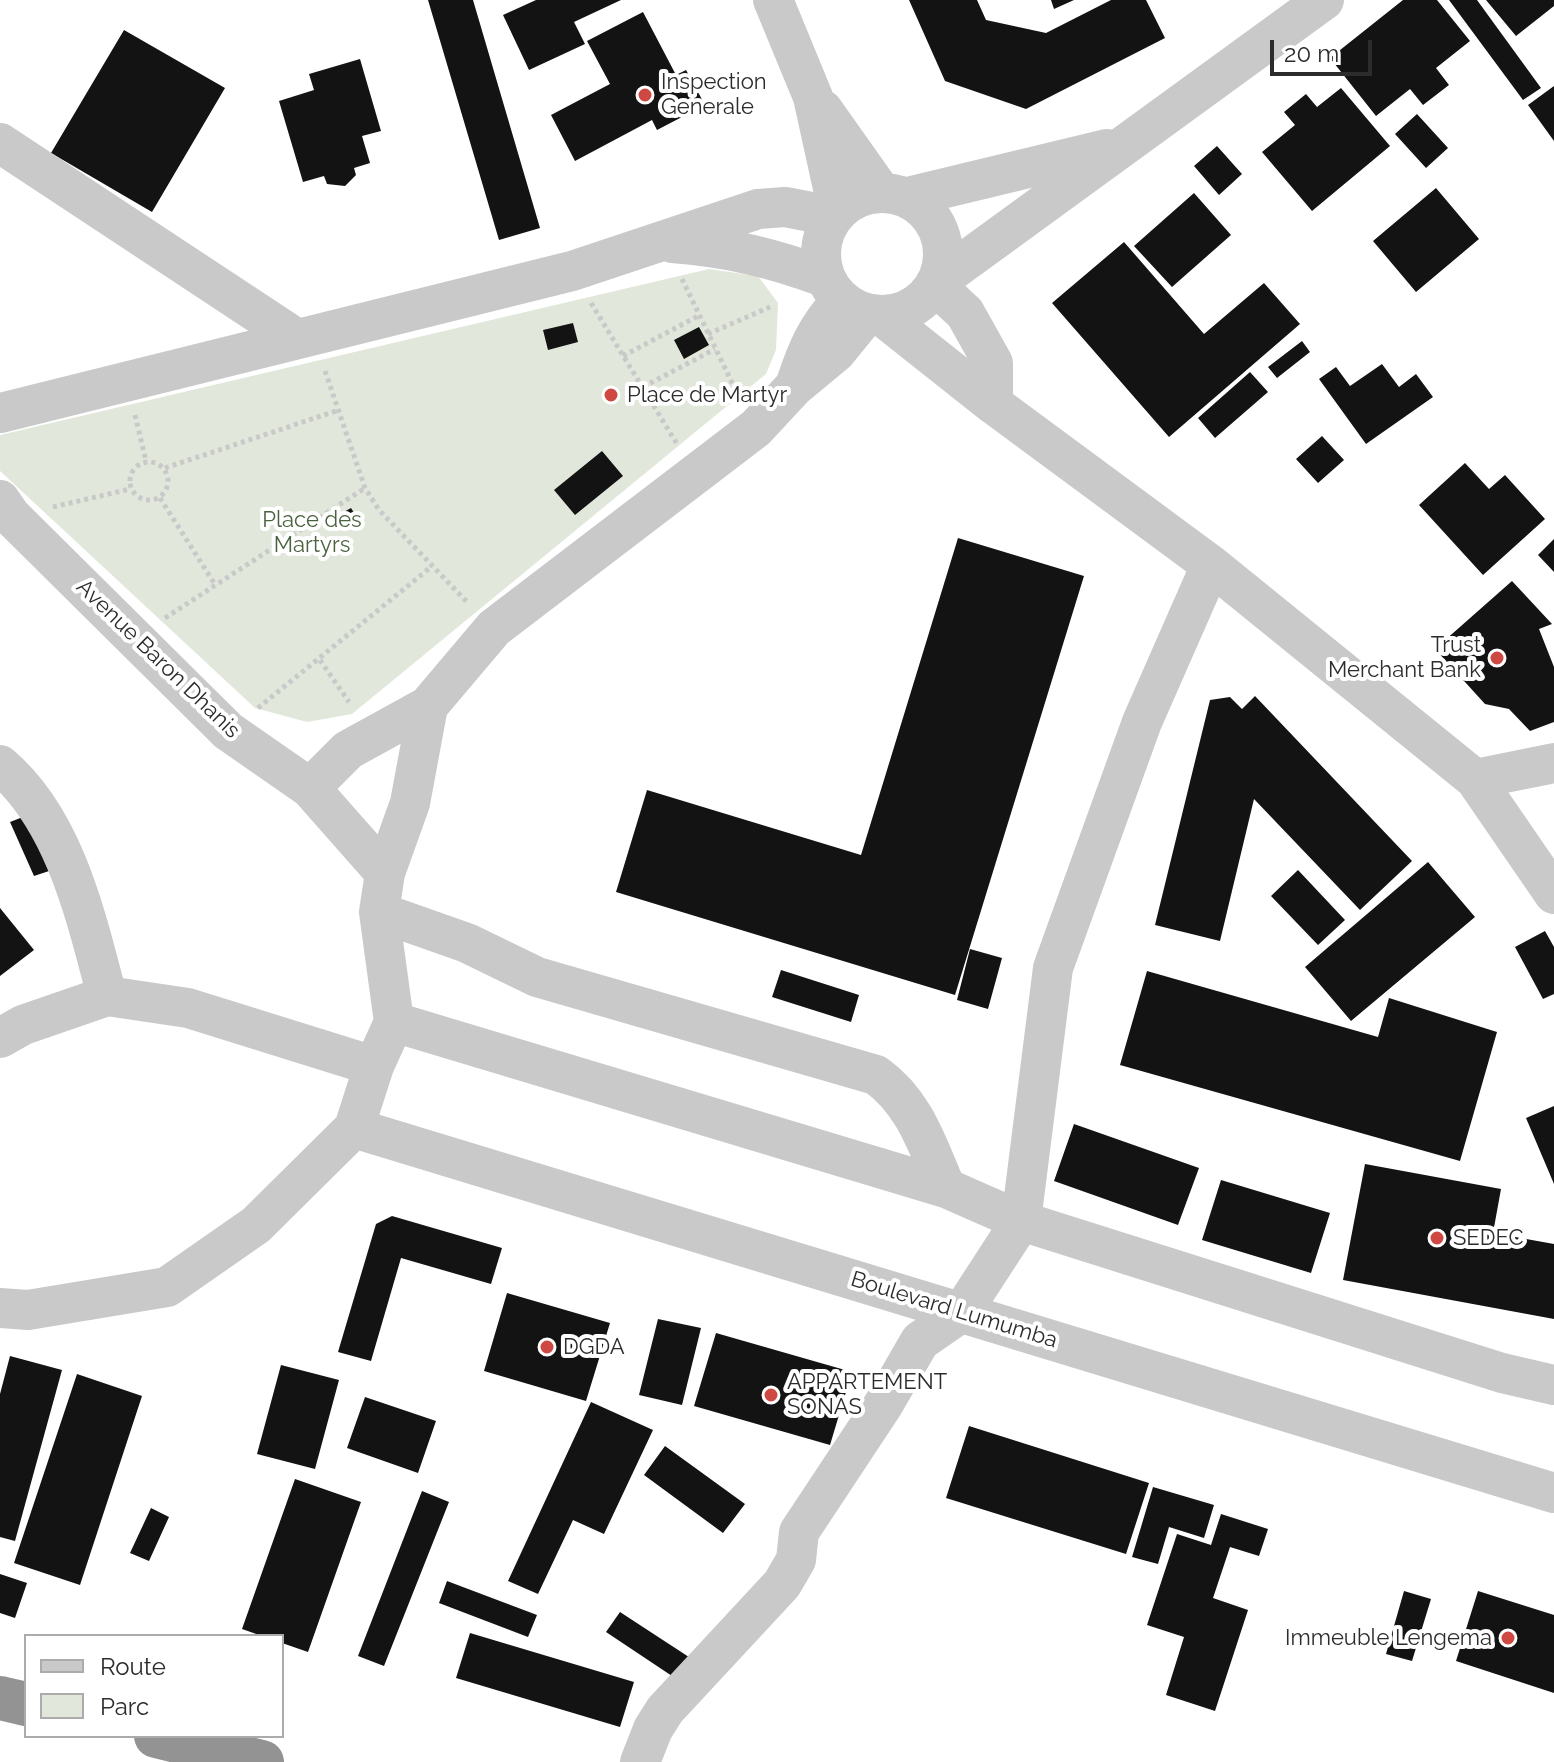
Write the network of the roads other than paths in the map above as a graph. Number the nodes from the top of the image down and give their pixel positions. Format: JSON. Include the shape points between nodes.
{"nodes":[{"id":1,"x":773,"y":0,"type":"edge"},
{"id":2,"x":1324,"y":0,"type":"edge"},
{"id":3,"x":813,"y":97,"type":"junction"},
{"id":4,"x":0,"y":143,"type":"edge"},
{"id":5,"x":1128,"y":144,"type":"junction"},
{"id":6,"x":895,"y":195,"type":"junction"},
{"id":7,"x":835,"y":214,"type":"junction"},
{"id":8,"x":664,"y":243,"type":"junction"},
{"id":9,"x":937,"y":283,"type":"junction"},
{"id":10,"x":853,"y":302,"type":"junction"},
{"id":11,"x":303,"y":335,"type":"junction"},
{"id":12,"x":993,"y":404,"type":"junction"},
{"id":13,"x":0,"y":413,"type":"edge"},
{"id":14,"x":5,"y":508,"type":"edge"},
{"id":15,"x":1211,"y":565,"type":"junction"},
{"id":16,"x":428,"y":706,"type":"junction"},
{"id":17,"x":1554,"y":763,"type":"edge"},
{"id":18,"x":0,"y":765,"type":"edge"},
{"id":19,"x":1475,"y":779,"type":"junction"},
{"id":20,"x":310,"y":788,"type":"junction"},
{"id":21,"x":382,"y":892,"type":"junction"},
{"id":22,"x":1554,"y":894,"type":"edge"},
{"id":23,"x":107,"y":996,"type":"junction"},
{"id":24,"x":394,"y":1022,"type":"junction"},
{"id":25,"x":0,"y":1038,"type":"edge"},
{"id":26,"x":374,"y":1066,"type":"junction"},
{"id":27,"x":354,"y":1128,"type":"junction"},
{"id":28,"x":946,"y":1188,"type":"junction"},
{"id":29,"x":1021,"y":1221,"type":"junction"},
{"id":30,"x":0,"y":1308,"type":"edge"},
{"id":31,"x":962,"y":1312,"type":"junction"},
{"id":32,"x":1554,"y":1385,"type":"edge"},
{"id":33,"x":1554,"y":1493,"type":"edge"},
{"id":34,"x":0,"y":1698,"type":"edge"},
{"id":35,"x":24,"y":1704,"type":"edge"},
{"id":36,"x":164,"y":1738,"type":"edge"},
{"id":37,"x":262,"y":1762,"type":"edge"},
{"id":38,"x":640,"y":1762,"type":"edge"}],
"edges":[{"from":1,"to":3,"type":"street"},
{"from":2,"to":5,"type":"street"},
{"from":3,"to":6,"type":"street"},
{"from":3,"to":7,"type":"street"},
{"from":4,"to":11,"type":"street"},
{"from":5,"to":6,"type":"street"},
{"from":5,"to":9,"type":"street"},
{"from":6,"to":7,"type":"street","via":[[858,197]]},
{"from":6,"to":9,"type":"street","via":[[934,218],[944,249]]},
{"from":7,"to":8,"type":"street","via":[[758,209]]},
{"from":7,"to":10,"type":"street","via":[[823,235],[820,256]]},
{"from":8,"to":10,"type":"street","via":[[771,257]]},
{"from":8,"to":11,"type":"street","via":[[572,271]]},
{"from":9,"to":10,"type":"street","via":[[921,302],[903,312]]},
{"from":9,"to":12,"type":"street","via":[[965,313],[993,363]]},
{"from":10,"to":12,"type":"street"},
{"from":10,"to":16,"type":"street","via":[[810,341],[795,386],[756,428],[494,628]]},
{"from":11,"to":13,"type":"street"},
{"from":12,"to":15,"type":"street"},
{"from":14,"to":20,"type":"street","name":"Avenue Baron Dhanis","via":[[228,731]]},
{"from":15,"to":19,"type":"street"},
{"from":15,"to":29,"type":"street","via":[[1142,722],[1053,968]]},
{"from":16,"to":20,"type":"street","via":[[348,750]]},
{"from":16,"to":21,"type":"street","via":[[410,803]]},
{"from":17,"to":19,"type":"street"},
{"from":18,"to":23,"type":"street","via":[[48,820],[89,925]]},
{"from":19,"to":22,"type":"street"},
{"from":20,"to":21,"type":"street","name":"Avenue Baron Dhanis"},
{"from":21,"to":24,"type":"street"},
{"from":21,"to":28,"type":"street","via":[[537,977],[876,1075],[898,1091]]},
{"from":23,"to":25,"type":"street"},
{"from":23,"to":26,"type":"street","via":[[188,1008]]},
{"from":24,"to":26,"type":"street"},
{"from":24,"to":28,"type":"street"},
{"from":26,"to":27,"type":"street"},
{"from":27,"to":30,"type":"street","via":[[256,1225],[167,1287],[28,1310]]},
{"from":27,"to":31,"type":"street","name":"Boulevard Lumumba"},
{"from":28,"to":29,"type":"street"},
{"from":29,"to":31,"type":"street"},
{"from":29,"to":32,"type":"street"},
{"from":31,"to":33,"type":"street","name":"Boulevard Lumumba"},
{"from":31,"to":38,"type":"street","via":[[920,1341],[799,1532],[796,1560],[782,1584],[665,1710]]},
{"from":34,"to":35,"type":"highway"},
{"from":36,"to":37,"type":"highway"}]}
